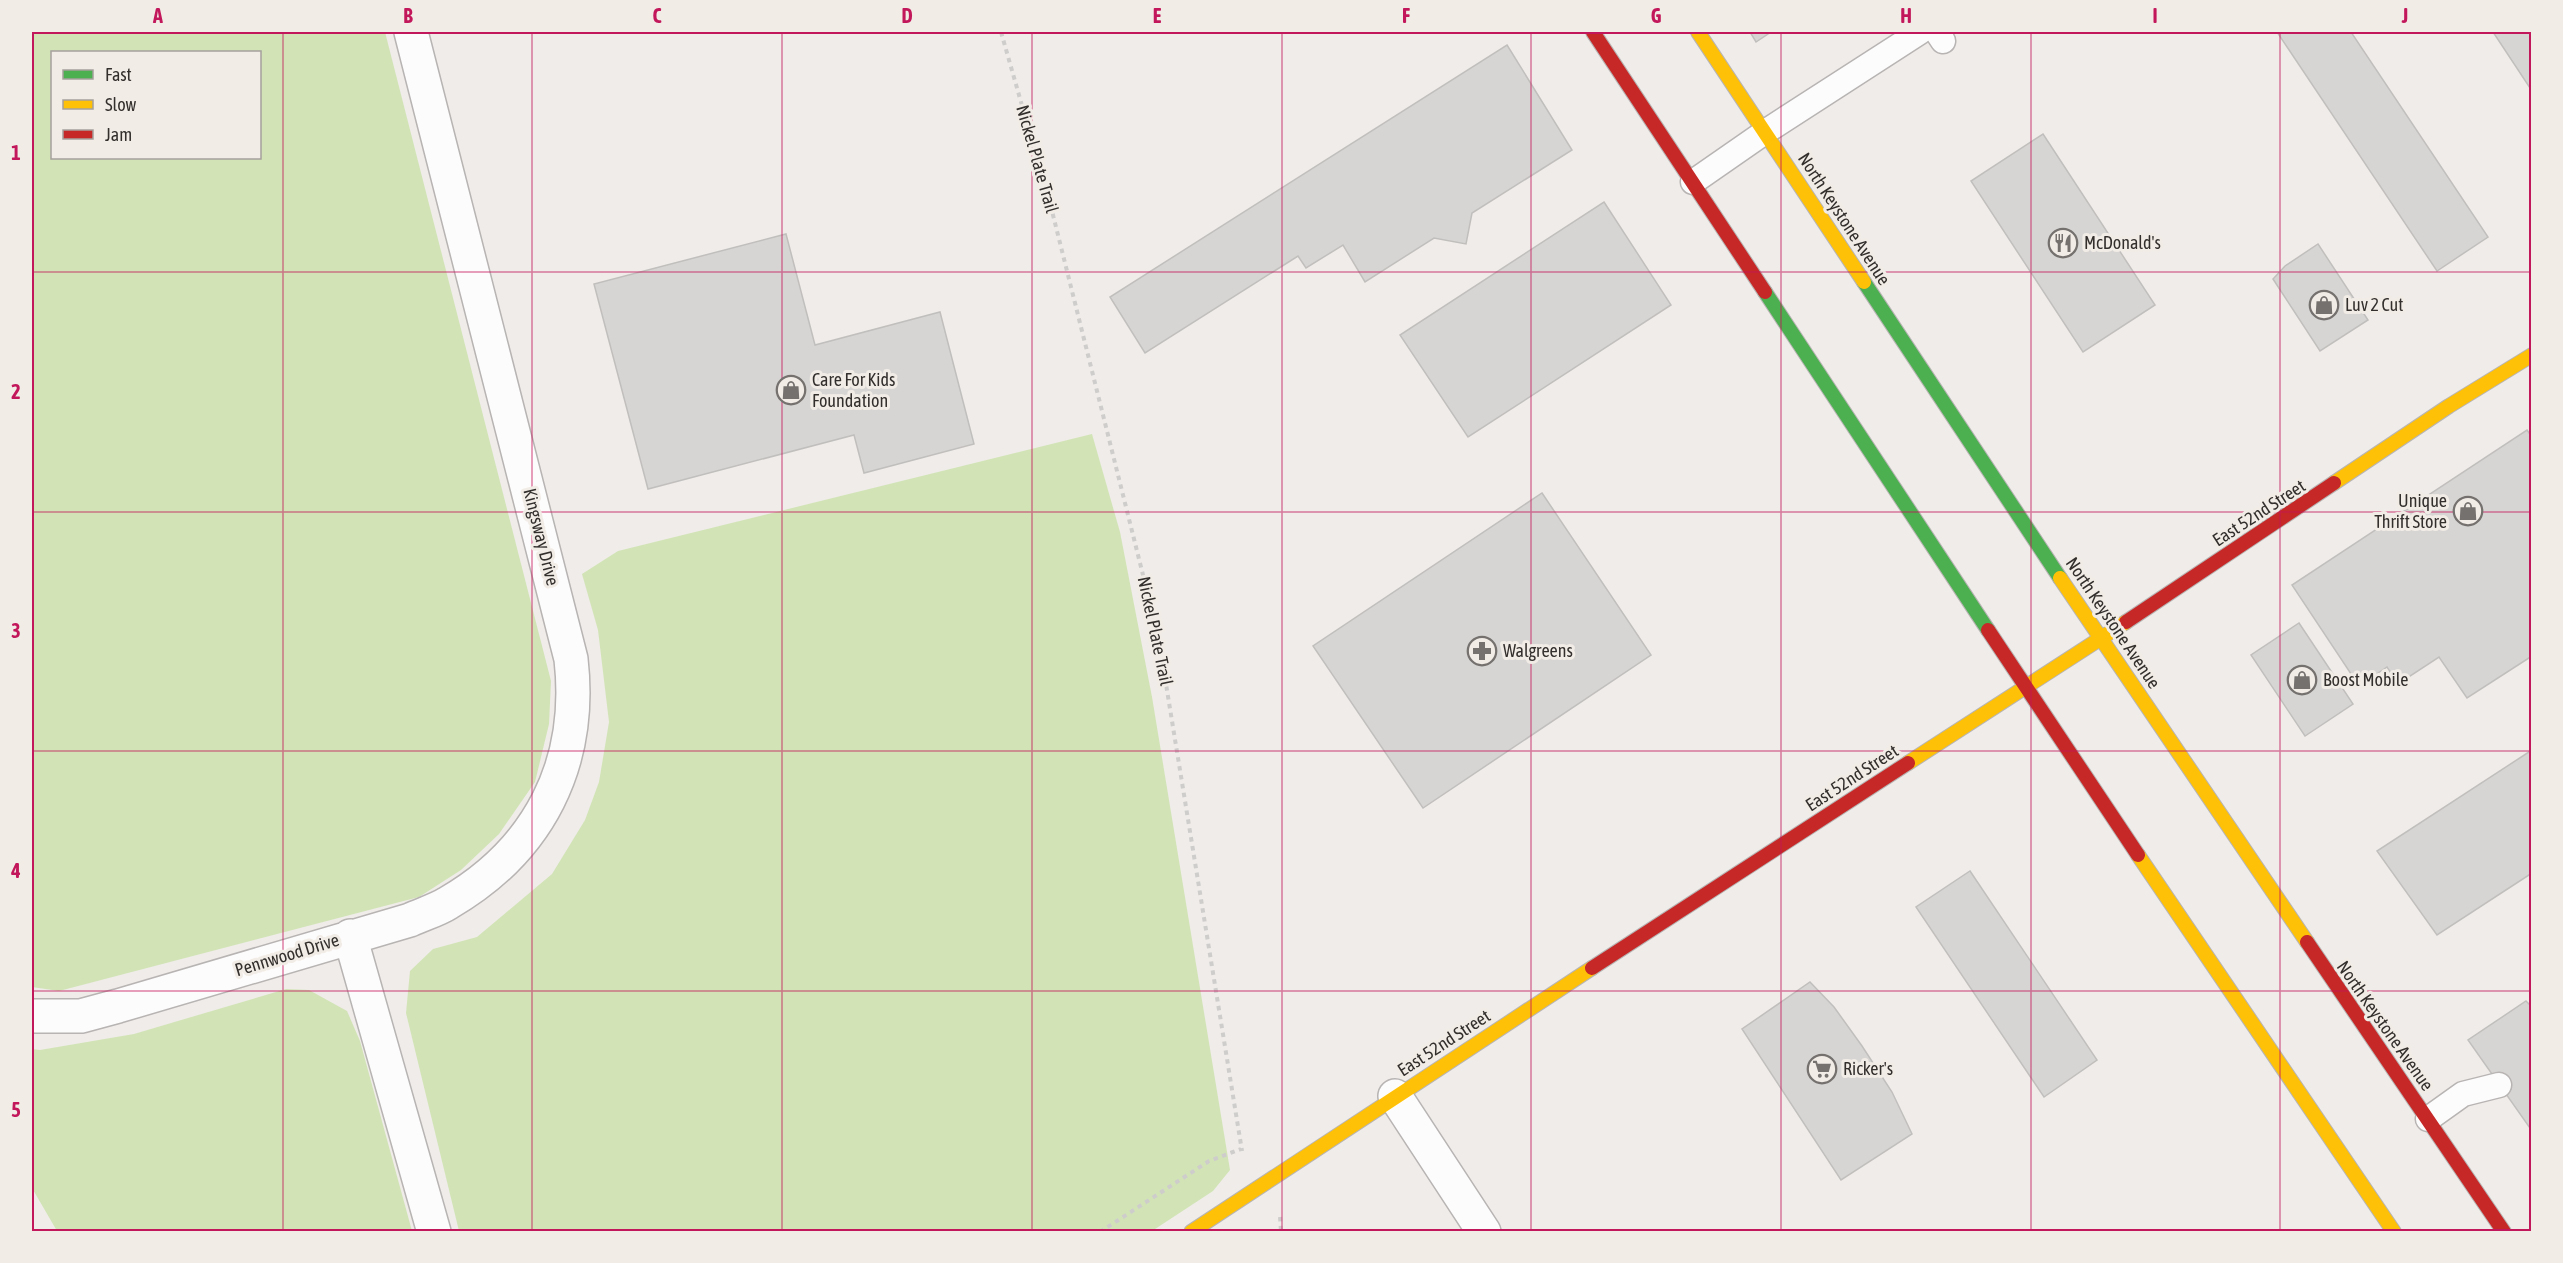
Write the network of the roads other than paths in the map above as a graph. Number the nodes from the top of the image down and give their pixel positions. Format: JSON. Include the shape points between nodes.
{"nodes":[{"id":1,"x":411,"y":32,"type":"edge"},
{"id":2,"x":1593,"y":32,"type":"edge"},
{"id":3,"x":1698,"y":32,"type":"edge"},
{"id":4,"x":1920,"y":32,"type":"edge"},
{"id":5,"x":1765,"y":132,"type":"junction"},
{"id":6,"x":1693,"y":182,"type":"junction"},
{"id":7,"x":2532,"y":355,"type":"edge"},
{"id":8,"x":2102,"y":638,"type":"junction"},
{"id":9,"x":2026,"y":687,"type":"junction"},
{"id":10,"x":350,"y":936,"type":"junction"},
{"id":11,"x":32,"y":1016,"type":"edge"},
{"id":12,"x":2499,"y":1084,"type":"dead end"},
{"id":13,"x":1395,"y":1096,"type":"junction"},
{"id":14,"x":2428,"y":1119,"type":"junction"},
{"id":15,"x":434,"y":1232,"type":"edge"},
{"id":16,"x":1191,"y":1232,"type":"edge"},
{"id":17,"x":1484,"y":1232,"type":"edge"},
{"id":18,"x":2394,"y":1232,"type":"edge"},
{"id":19,"x":2504,"y":1232,"type":"edge"}],
"edges":[{"from":1,"to":10,"type":"street","name":"Kingsway Drive","via":[[567,640],[573,677],[573,717],[571,737],[553,792],[534,826],[509,857],[447,904],[410,920]]},
{"from":2,"to":6,"type":"main road"},
{"from":3,"to":5,"type":"main road","name":"North Keystone Avenue"},
{"from":4,"to":5,"type":"lane"},
{"from":5,"to":6,"type":"lane"},
{"from":5,"to":8,"type":"main road","name":"North Keystone Avenue"},
{"from":6,"to":9,"type":"main road"},
{"from":7,"to":8,"type":"main road","name":"East 52nd Street","via":[[2449,406]]},
{"from":8,"to":9,"type":"main road","name":"East 52nd Street"},
{"from":8,"to":14,"type":"main road","name":"North Keystone Avenue"},
{"from":9,"to":13,"type":"main road","name":"East 52nd Street"},
{"from":9,"to":18,"type":"main road"},
{"from":10,"to":11,"type":"street","name":"Pennwood Drive","via":[[81,1016]]},
{"from":10,"to":15,"type":"street","name":"Pennwood Drive"},
{"from":12,"to":14,"type":"lane","via":[[2463,1094]]},
{"from":13,"to":16,"type":"main road","name":"East 52nd Street"},
{"from":13,"to":17,"type":"street"},
{"from":14,"to":19,"type":"main road","name":"North Keystone Avenue"}]}
